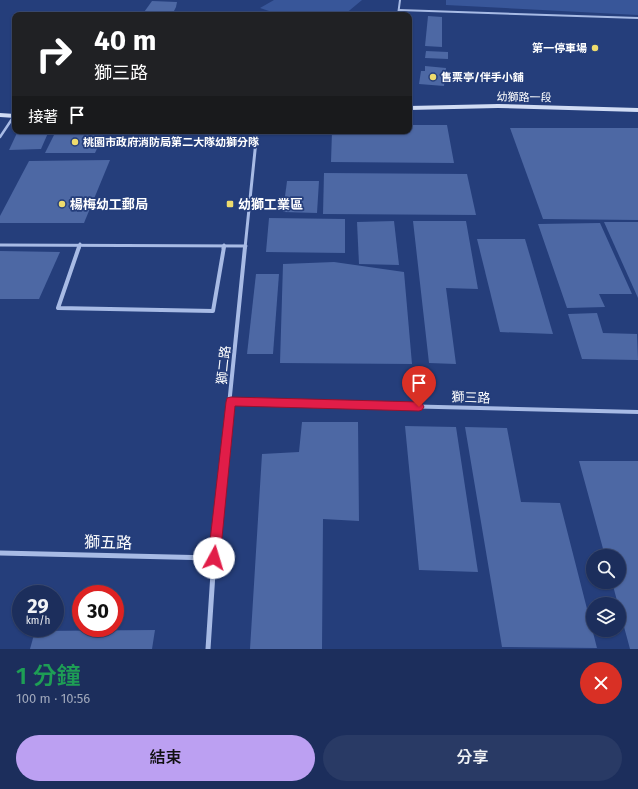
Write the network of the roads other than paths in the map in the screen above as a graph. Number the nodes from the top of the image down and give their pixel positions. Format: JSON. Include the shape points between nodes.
{"nodes":[{"id":1,"x":400,"y":0,"type":"edge"},
{"id":2,"x":398,"y":10,"type":"joint"},
{"id":3,"x":638,"y":18,"type":"edge"},
{"id":4,"x":412,"y":108,"type":"edge"},
{"id":5,"x":638,"y":110,"type":"edge"},
{"id":6,"x":0,"y":115,"type":"edge"},
{"id":7,"x":12,"y":116,"type":"edge"},
{"id":8,"x":12,"y":119,"type":"edge"},
{"id":9,"x":258,"y":134,"type":"edge"},
{"id":10,"x":0,"y":137,"type":"edge"},
{"id":11,"x":80,"y":244,"type":"junction"},
{"id":12,"x":0,"y":245,"type":"edge"},
{"id":13,"x":224,"y":245,"type":"junction"},
{"id":14,"x":246,"y":246,"type":"junction"},
{"id":15,"x":231,"y":402,"type":"junction"},
{"id":16,"x":638,"y":412,"type":"edge"},
{"id":17,"x":0,"y":553,"type":"edge"},
{"id":18,"x":214,"y":558,"type":"junction"},
{"id":19,"x":208,"y":649,"type":"edge"}],
"edges":[{"from":1,"to":2,"type":"lane"},
{"from":2,"to":3,"type":"lane"},
{"from":4,"to":5,"type":"street","name":"幼獅路一段","via":[[498,106]]},
{"from":6,"to":7,"type":"street"},
{"from":8,"to":10,"type":"lane"},
{"from":9,"to":14,"type":"street","name":"獅二路"},
{"from":11,"to":12,"type":"street"},
{"from":11,"to":13,"type":"street"},
{"from":11,"to":13,"type":"street","via":[[58,308],[213,311]]},
{"from":13,"to":14,"type":"street"},
{"from":14,"to":15,"type":"street","name":"獅二路"},
{"from":15,"to":16,"type":"street","name":"獅三路"},
{"from":15,"to":18,"type":"street","name":"獅二路"},
{"from":17,"to":18,"type":"street","name":"獅五路"},
{"from":18,"to":19,"type":"street","name":"獅二路"}]}
